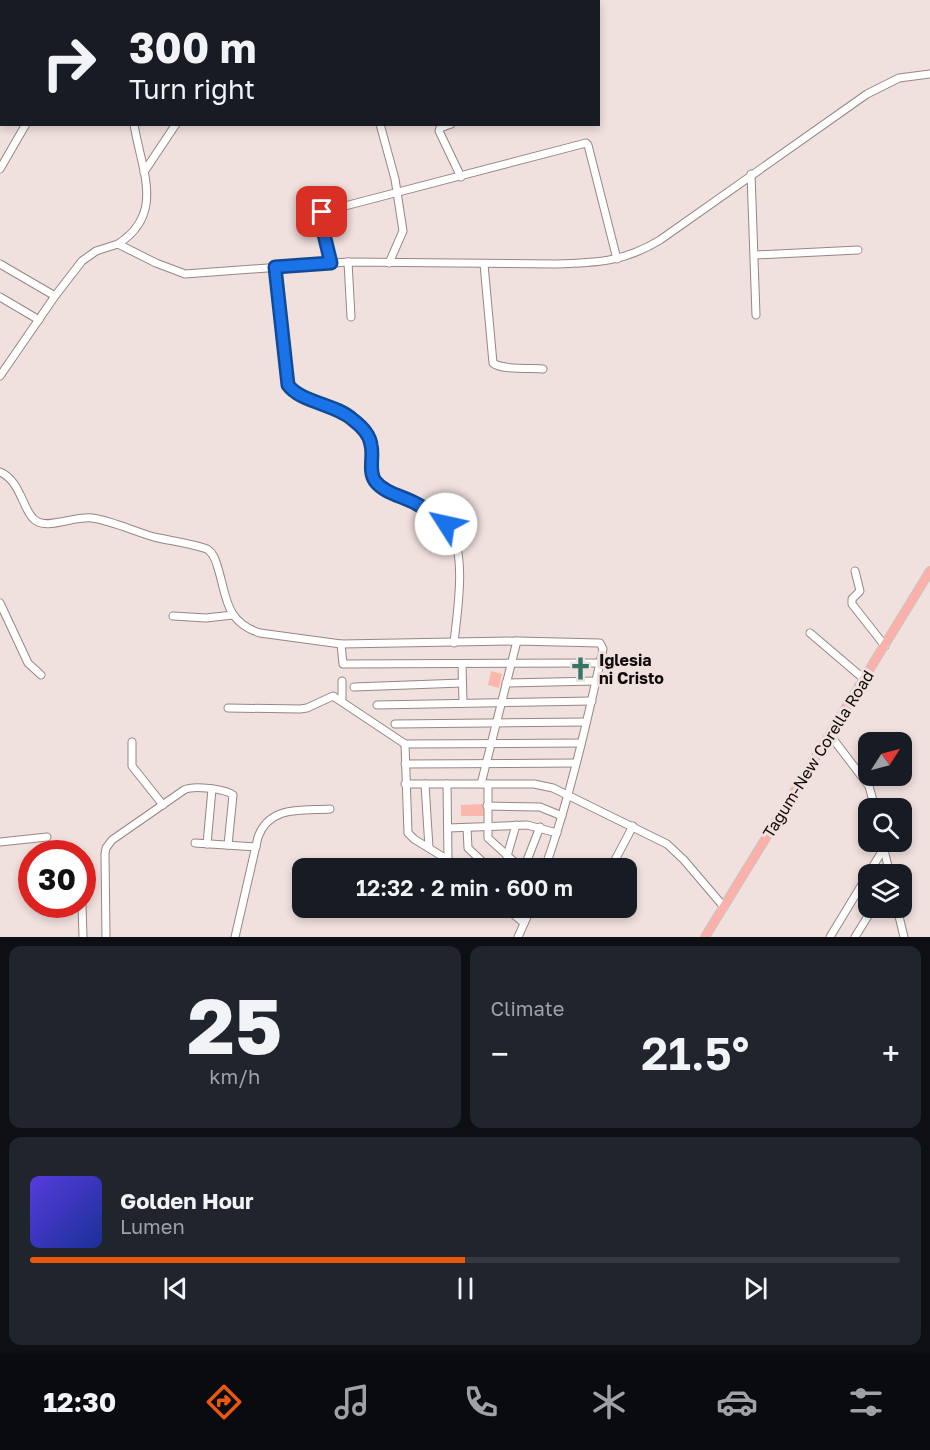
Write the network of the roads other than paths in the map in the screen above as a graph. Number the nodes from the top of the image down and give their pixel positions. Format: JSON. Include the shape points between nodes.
{"nodes":[{"id":1,"x":930,"y":74,"type":"edge"},
{"id":2,"x":25,"y":126,"type":"edge"},
{"id":3,"x":134,"y":126,"type":"edge"},
{"id":4,"x":175,"y":126,"type":"edge"},
{"id":5,"x":381,"y":126,"type":"edge"},
{"id":6,"x":446,"y":126,"type":"edge"},
{"id":7,"x":0,"y":169,"type":"edge"},
{"id":8,"x":144,"y":172,"type":"junction"},
{"id":9,"x":751,"y":174,"type":"junction"},
{"id":10,"x":461,"y":177,"type":"junction"},
{"id":11,"x":397,"y":191,"type":"junction"},
{"id":12,"x":118,"y":244,"type":"junction"},
{"id":13,"x":858,"y":250,"type":"dead end"},
{"id":14,"x":755,"y":255,"type":"junction"},
{"id":15,"x":616,"y":259,"type":"junction"},
{"id":16,"x":348,"y":262,"type":"junction"},
{"id":17,"x":331,"y":263,"type":"junction"},
{"id":18,"x":388,"y":263,"type":"junction"},
{"id":19,"x":0,"y":264,"type":"edge"},
{"id":20,"x":484,"y":264,"type":"junction"},
{"id":21,"x":275,"y":267,"type":"junction"},
{"id":22,"x":55,"y":296,"type":"junction"},
{"id":23,"x":0,"y":297,"type":"edge"},
{"id":24,"x":756,"y":315,"type":"dead end"},
{"id":25,"x":351,"y":317,"type":"dead end"},
{"id":26,"x":39,"y":320,"type":"junction"},
{"id":27,"x":543,"y":369,"type":"dead end"},
{"id":28,"x":0,"y":376,"type":"edge"},
{"id":29,"x":0,"y":472,"type":"edge"},
{"id":30,"x":855,"y":571,"type":"dead end"},
{"id":31,"x":930,"y":571,"type":"edge"},
{"id":32,"x":0,"y":603,"type":"edge"},
{"id":33,"x":232,"y":615,"type":"junction"},
{"id":34,"x":173,"y":616,"type":"dead end"},
{"id":35,"x":810,"y":633,"type":"dead end"},
{"id":36,"x":517,"y":641,"type":"junction"},
{"id":37,"x":454,"y":643,"type":"junction"},
{"id":38,"x":340,"y":644,"type":"junction"},
{"id":39,"x":885,"y":646,"type":"junction"},
{"id":40,"x":600,"y":663,"type":"junction"},
{"id":41,"x":462,"y":664,"type":"junction"},
{"id":42,"x":511,"y":664,"type":"junction"},
{"id":43,"x":41,"y":675,"type":"dead end"},
{"id":44,"x":864,"y":679,"type":"junction"},
{"id":45,"x":342,"y":681,"type":"dead end"},
{"id":46,"x":596,"y":681,"type":"junction"},
{"id":47,"x":462,"y":683,"type":"junction"},
{"id":48,"x":506,"y":683,"type":"junction"},
{"id":49,"x":354,"y":687,"type":"dead end"},
{"id":50,"x":342,"y":701,"type":"junction"},
{"id":51,"x":592,"y":701,"type":"junction"},
{"id":52,"x":502,"y":702,"type":"junction"},
{"id":53,"x":463,"y":703,"type":"junction"},
{"id":54,"x":377,"y":705,"type":"dead end"},
{"id":55,"x":228,"y":708,"type":"dead end"},
{"id":56,"x":586,"y":722,"type":"junction"},
{"id":57,"x":496,"y":723,"type":"junction"},
{"id":58,"x":395,"y":724,"type":"dead end"},
{"id":59,"x":830,"y":735,"type":"junction"},
{"id":60,"x":132,"y":742,"type":"dead end"},
{"id":61,"x":581,"y":743,"type":"junction"},
{"id":62,"x":405,"y":744,"type":"junction"},
{"id":63,"x":491,"y":744,"type":"junction"},
{"id":64,"x":575,"y":763,"type":"junction"},
{"id":65,"x":405,"y":764,"type":"junction"},
{"id":66,"x":486,"y":764,"type":"junction"},
{"id":67,"x":405,"y":784,"type":"junction"},
{"id":68,"x":425,"y":784,"type":"junction"},
{"id":69,"x":447,"y":784,"type":"junction"},
{"id":70,"x":484,"y":784,"type":"junction"},
{"id":71,"x":212,"y":789,"type":"junction"},
{"id":72,"x":567,"y":794,"type":"junction"},
{"id":73,"x":872,"y":798,"type":"edge"},
{"id":74,"x":163,"y":804,"type":"junction"},
{"id":75,"x":487,"y":806,"type":"junction"},
{"id":76,"x":330,"y":809,"type":"dead end"},
{"id":77,"x":562,"y":816,"type":"junction"},
{"id":78,"x":516,"y":825,"type":"junction"},
{"id":79,"x":487,"y":826,"type":"junction"},
{"id":80,"x":633,"y":826,"type":"junction"},
{"id":81,"x":540,"y":827,"type":"junction"},
{"id":82,"x":448,"y":828,"type":"junction"},
{"id":83,"x":467,"y":828,"type":"junction"},
{"id":84,"x":557,"y":834,"type":"junction"},
{"id":85,"x":47,"y":837,"type":"dead end"},
{"id":86,"x":0,"y":842,"type":"edge"},
{"id":87,"x":195,"y":843,"type":"dead end"},
{"id":88,"x":207,"y":844,"type":"junction"},
{"id":89,"x":228,"y":845,"type":"junction"},
{"id":90,"x":256,"y":847,"type":"junction"},
{"id":91,"x":429,"y":848,"type":"junction"},
{"id":92,"x":879,"y":852,"type":"edge"},
{"id":93,"x":507,"y":856,"type":"junction"},
{"id":94,"x":446,"y":858,"type":"edge"},
{"id":95,"x":448,"y":858,"type":"edge"},
{"id":96,"x":478,"y":858,"type":"edge"},
{"id":97,"x":510,"y":858,"type":"edge"},
{"id":98,"x":527,"y":858,"type":"edge"},
{"id":99,"x":549,"y":858,"type":"edge"},
{"id":100,"x":616,"y":858,"type":"edge"},
{"id":101,"x":724,"y":908,"type":"junction"},
{"id":102,"x":82,"y":918,"type":"edge"},
{"id":103,"x":518,"y":918,"type":"edge"},
{"id":104,"x":526,"y":918,"type":"edge"},
{"id":105,"x":867,"y":918,"type":"edge"},
{"id":106,"x":899,"y":918,"type":"edge"},
{"id":107,"x":524,"y":923,"type":"junction"},
{"id":108,"x":83,"y":937,"type":"edge"},
{"id":109,"x":106,"y":937,"type":"edge"},
{"id":110,"x":235,"y":937,"type":"edge"},
{"id":111,"x":518,"y":937,"type":"edge"},
{"id":112,"x":705,"y":937,"type":"edge"},
{"id":113,"x":830,"y":937,"type":"edge"},
{"id":114,"x":855,"y":937,"type":"edge"},
{"id":115,"x":904,"y":937,"type":"edge"}],
"edges":[{"from":1,"to":9,"type":"street","via":[[899,78],[883,85]]},
{"from":2,"to":7,"type":"street"},
{"from":3,"to":8,"type":"street"},
{"from":4,"to":8,"type":"street"},
{"from":5,"to":11,"type":"street"},
{"from":6,"to":10,"type":"street","via":[[439,131]]},
{"from":8,"to":12,"type":"street","via":[[145,216],[128,238]]},
{"from":9,"to":14,"type":"street"},
{"from":9,"to":15,"type":"street","via":[[660,240],[634,255]]},
{"from":10,"to":11,"type":"street"},
{"from":10,"to":15,"type":"street","via":[[587,143]]},
{"from":11,"to":17,"type":"street","via":[[319,214]]},
{"from":11,"to":18,"type":"street","via":[[403,231]]},
{"from":12,"to":21,"type":"street","via":[[185,274]]},
{"from":12,"to":22,"type":"street","via":[[88,255]]},
{"from":13,"to":14,"type":"street"},
{"from":14,"to":24,"type":"street"},
{"from":15,"to":20,"type":"street"},
{"from":16,"to":17,"type":"street"},
{"from":16,"to":18,"type":"street"},
{"from":16,"to":25,"type":"street"},
{"from":17,"to":21,"type":"street"},
{"from":18,"to":20,"type":"street"},
{"from":19,"to":22,"type":"street"},
{"from":20,"to":27,"type":"street","via":[[493,363]]},
{"from":21,"to":37,"type":"street","via":[[291,390],[350,417],[370,440],[371,469],[377,483],[426,509],[452,532],[459,579]]},
{"from":22,"to":26,"type":"street"},
{"from":23,"to":26,"type":"street"},
{"from":26,"to":28,"type":"street"},
{"from":29,"to":33,"type":"street","via":[[16,486],[38,522],[99,519],[207,549],[216,561]]},
{"from":30,"to":39,"type":"street","via":[[861,591],[852,604]]},
{"from":31,"to":39,"type":"main road","name":"Tagum-New Corella Road"},
{"from":32,"to":43,"type":"street","via":[[28,663]]},
{"from":33,"to":34,"type":"street"},
{"from":33,"to":38,"type":"street","via":[[260,633]]},
{"from":35,"to":44,"type":"street"},
{"from":36,"to":37,"type":"street"},
{"from":36,"to":40,"type":"street","via":[[600,643]]},
{"from":36,"to":42,"type":"street"},
{"from":37,"to":38,"type":"street"},
{"from":38,"to":41,"type":"street","via":[[342,664]]},
{"from":39,"to":44,"type":"main road","name":"Tagum-New Corella Road"},
{"from":40,"to":42,"type":"street"},
{"from":40,"to":46,"type":"street"},
{"from":41,"to":42,"type":"street"},
{"from":41,"to":47,"type":"street"},
{"from":42,"to":48,"type":"street"},
{"from":44,"to":59,"type":"main road","name":"Tagum-New Corella Road"},
{"from":45,"to":50,"type":"street"},
{"from":46,"to":48,"type":"street"},
{"from":46,"to":51,"type":"street"},
{"from":47,"to":49,"type":"street"},
{"from":47,"to":53,"type":"street"},
{"from":48,"to":52,"type":"street"},
{"from":50,"to":55,"type":"street","via":[[333,696],[300,709]]},
{"from":50,"to":62,"type":"street"},
{"from":51,"to":52,"type":"street"},
{"from":51,"to":56,"type":"street"},
{"from":52,"to":53,"type":"street"},
{"from":52,"to":57,"type":"street"},
{"from":53,"to":54,"type":"street"},
{"from":56,"to":57,"type":"street"},
{"from":56,"to":61,"type":"street"},
{"from":57,"to":58,"type":"street"},
{"from":57,"to":63,"type":"street"},
{"from":59,"to":73,"type":"street","via":[[869,786]]},
{"from":59,"to":101,"type":"main road","name":"Tagum-New Corella Road"},
{"from":60,"to":74,"type":"street","via":[[132,766]]},
{"from":61,"to":63,"type":"street"},
{"from":61,"to":64,"type":"street"},
{"from":62,"to":63,"type":"street"},
{"from":62,"to":65,"type":"street"},
{"from":63,"to":66,"type":"street"},
{"from":64,"to":66,"type":"street"},
{"from":64,"to":72,"type":"street"},
{"from":65,"to":66,"type":"street"},
{"from":65,"to":67,"type":"street"},
{"from":66,"to":70,"type":"street"},
{"from":67,"to":68,"type":"street"},
{"from":67,"to":91,"type":"street","via":[[408,833]]},
{"from":68,"to":69,"type":"street"},
{"from":68,"to":91,"type":"street"},
{"from":69,"to":70,"type":"street"},
{"from":69,"to":82,"type":"street"},
{"from":70,"to":72,"type":"street","via":[[543,785]]},
{"from":70,"to":75,"type":"street"},
{"from":71,"to":74,"type":"street","via":[[186,788]]},
{"from":71,"to":88,"type":"street"},
{"from":71,"to":89,"type":"street","via":[[234,795]]},
{"from":72,"to":77,"type":"street"},
{"from":72,"to":80,"type":"street"},
{"from":74,"to":109,"type":"street","via":[[106,848]]},
{"from":75,"to":77,"type":"street","via":[[540,807]]},
{"from":75,"to":79,"type":"street"},
{"from":76,"to":90,"type":"street","via":[[278,814],[265,822]]},
{"from":77,"to":84,"type":"street"},
{"from":78,"to":79,"type":"street"},
{"from":78,"to":81,"type":"street"},
{"from":78,"to":93,"type":"street"},
{"from":79,"to":83,"type":"street"},
{"from":79,"to":93,"type":"street","via":[[489,841]]},
{"from":80,"to":100,"type":"street"},
{"from":80,"to":101,"type":"street","via":[[671,847]]},
{"from":81,"to":84,"type":"street"},
{"from":81,"to":98,"type":"street"},
{"from":82,"to":83,"type":"street"},
{"from":82,"to":95,"type":"street"},
{"from":83,"to":96,"type":"street","via":[[468,848]]},
{"from":84,"to":99,"type":"street"},
{"from":85,"to":86,"type":"street"},
{"from":87,"to":88,"type":"street"},
{"from":88,"to":89,"type":"street"},
{"from":89,"to":90,"type":"street"},
{"from":90,"to":110,"type":"street"},
{"from":91,"to":94,"type":"street"},
{"from":92,"to":113,"type":"street"},
{"from":93,"to":97,"type":"street"},
{"from":101,"to":112,"type":"main road","name":"Tagum-New Corella Road"},
{"from":102,"to":108,"type":"street"},
{"from":103,"to":107,"type":"street"},
{"from":104,"to":107,"type":"street"},
{"from":105,"to":114,"type":"street"},
{"from":106,"to":115,"type":"street"},
{"from":107,"to":111,"type":"street"}]}
